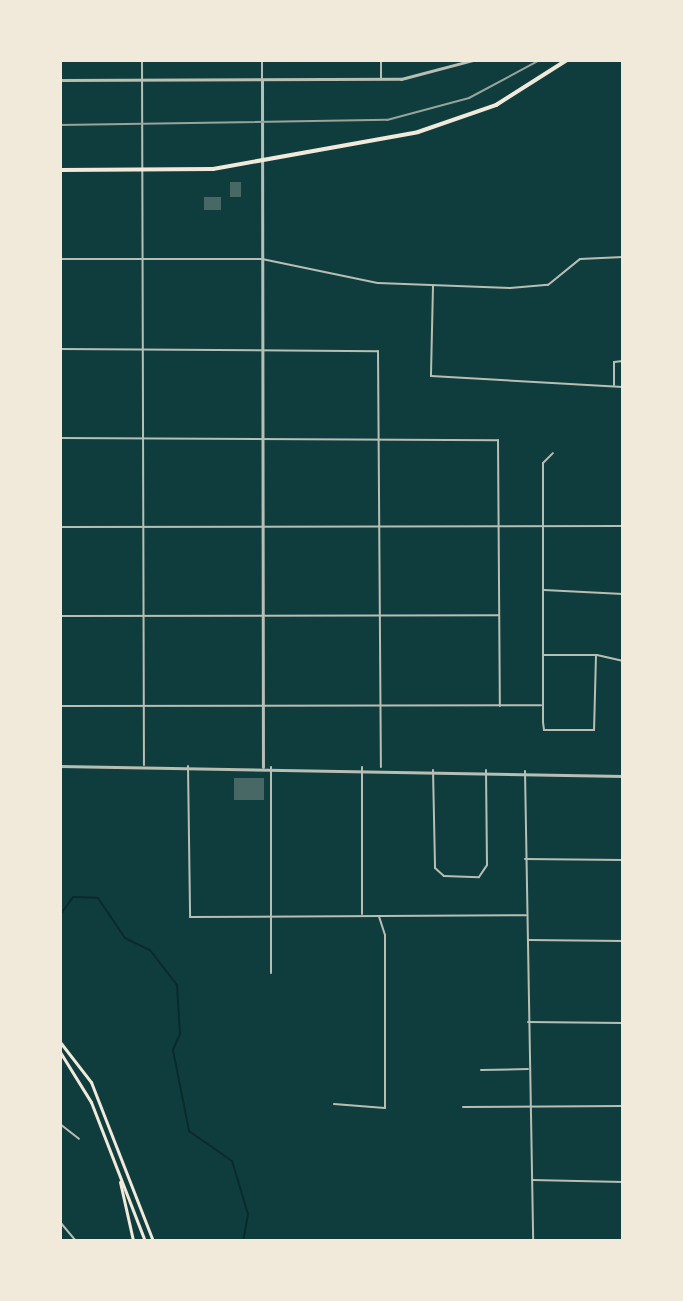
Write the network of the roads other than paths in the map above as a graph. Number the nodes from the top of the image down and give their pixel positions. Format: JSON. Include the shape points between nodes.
{"nodes":[{"id":1,"x":142,"y":60,"type":"edge"},
{"id":2,"x":262,"y":60,"type":"edge"},
{"id":3,"x":381,"y":60,"type":"edge"},
{"id":4,"x":473,"y":60,"type":"edge"},
{"id":5,"x":567,"y":60,"type":"edge"},
{"id":6,"x":60,"y":80,"type":"edge"},
{"id":7,"x":262,"y":80,"type":"junction"},
{"id":8,"x":381,"y":80,"type":"junction"},
{"id":9,"x":142,"y":81,"type":"junction"},
{"id":10,"x":262,"y":160,"type":"junction"},
{"id":11,"x":60,"y":170,"type":"edge"},
{"id":12,"x":142,"y":170,"type":"junction"},
{"id":13,"x":623,"y":257,"type":"edge"},
{"id":14,"x":60,"y":259,"type":"edge"},
{"id":15,"x":143,"y":259,"type":"junction"},
{"id":16,"x":262,"y":259,"type":"junction"},
{"id":17,"x":433,"y":284,"type":"junction"},
{"id":18,"x":143,"y":348,"type":"junction"},
{"id":19,"x":60,"y":349,"type":"edge"},
{"id":20,"x":262,"y":349,"type":"junction"},
{"id":21,"x":622,"y":361,"type":"edge"},
{"id":22,"x":623,"y":368,"type":"edge"},
{"id":23,"x":623,"y":385,"type":"edge"},
{"id":24,"x":614,"y":386,"type":"junction"},
{"id":25,"x":60,"y":438,"type":"edge"},
{"id":26,"x":143,"y":438,"type":"junction"},
{"id":27,"x":262,"y":438,"type":"junction"},
{"id":28,"x":381,"y":438,"type":"junction"},
{"id":29,"x":553,"y":453,"type":"dead end"},
{"id":30,"x":500,"y":526,"type":"junction"},
{"id":31,"x":544,"y":526,"type":"junction"},
{"id":32,"x":623,"y":526,"type":"edge"},
{"id":33,"x":60,"y":527,"type":"edge"},
{"id":34,"x":143,"y":527,"type":"junction"},
{"id":35,"x":262,"y":527,"type":"junction"},
{"id":36,"x":381,"y":527,"type":"junction"},
{"id":37,"x":543,"y":590,"type":"junction"},
{"id":38,"x":623,"y":594,"type":"edge"},
{"id":39,"x":381,"y":615,"type":"junction"},
{"id":40,"x":500,"y":615,"type":"junction"},
{"id":41,"x":60,"y":616,"type":"edge"},
{"id":42,"x":143,"y":616,"type":"junction"},
{"id":43,"x":262,"y":616,"type":"junction"},
{"id":44,"x":543,"y":655,"type":"junction"},
{"id":45,"x":596,"y":655,"type":"junction"},
{"id":46,"x":623,"y":661,"type":"edge"},
{"id":47,"x":541,"y":705,"type":"junction"},
{"id":48,"x":60,"y":706,"type":"edge"},
{"id":49,"x":143,"y":706,"type":"junction"},
{"id":50,"x":263,"y":706,"type":"junction"},
{"id":51,"x":381,"y":706,"type":"junction"},
{"id":52,"x":500,"y":706,"type":"junction"},
{"id":53,"x":60,"y":766,"type":"edge"},
{"id":54,"x":144,"y":766,"type":"junction"},
{"id":55,"x":188,"y":766,"type":"junction"},
{"id":56,"x":263,"y":767,"type":"junction"},
{"id":57,"x":271,"y":767,"type":"junction"},
{"id":58,"x":362,"y":767,"type":"junction"},
{"id":59,"x":381,"y":767,"type":"junction"},
{"id":60,"x":433,"y":770,"type":"junction"},
{"id":61,"x":486,"y":770,"type":"junction"},
{"id":62,"x":525,"y":771,"type":"junction"},
{"id":63,"x":623,"y":776,"type":"edge"},
{"id":64,"x":525,"y":859,"type":"junction"},
{"id":65,"x":623,"y":860,"type":"edge"},
{"id":66,"x":378,"y":915,"type":"junction"},
{"id":67,"x":526,"y":915,"type":"junction"},
{"id":68,"x":362,"y":916,"type":"junction"},
{"id":69,"x":271,"y":917,"type":"junction"},
{"id":70,"x":529,"y":940,"type":"junction"},
{"id":71,"x":623,"y":941,"type":"edge"},
{"id":72,"x":271,"y":973,"type":"dead end"},
{"id":73,"x":528,"y":1022,"type":"junction"},
{"id":74,"x":623,"y":1023,"type":"edge"},
{"id":75,"x":60,"y":1042,"type":"edge"},
{"id":76,"x":60,"y":1052,"type":"edge"},
{"id":77,"x":529,"y":1069,"type":"junction"},
{"id":78,"x":481,"y":1070,"type":"dead end"},
{"id":79,"x":334,"y":1104,"type":"dead end"},
{"id":80,"x":531,"y":1106,"type":"junction"},
{"id":81,"x":623,"y":1106,"type":"edge"},
{"id":82,"x":463,"y":1107,"type":"dead end"},
{"id":83,"x":60,"y":1124,"type":"edge"},
{"id":84,"x":79,"y":1139,"type":"dead end"},
{"id":85,"x":116,"y":1166,"type":"junction"},
{"id":86,"x":532,"y":1180,"type":"junction"},
{"id":87,"x":623,"y":1182,"type":"edge"},
{"id":88,"x":60,"y":1222,"type":"edge"},
{"id":89,"x":76,"y":1241,"type":"edge"},
{"id":90,"x":133,"y":1241,"type":"edge"},
{"id":91,"x":145,"y":1241,"type":"edge"},
{"id":92,"x":153,"y":1241,"type":"edge"},
{"id":93,"x":533,"y":1241,"type":"edge"}],
"edges":[{"from":1,"to":9,"type":"street"},
{"from":2,"to":7,"type":"street"},
{"from":3,"to":8,"type":"street"},
{"from":4,"to":8,"type":"street","via":[[426,76]]},
{"from":5,"to":10,"type":"main road","via":[[457,121]]},
{"from":6,"to":9,"type":"street"},
{"from":7,"to":8,"type":"street"},
{"from":7,"to":9,"type":"street"},
{"from":7,"to":10,"type":"street"},
{"from":9,"to":12,"type":"street"},
{"from":10,"to":12,"type":"main road"},
{"from":10,"to":16,"type":"street"},
{"from":11,"to":12,"type":"main road"},
{"from":12,"to":15,"type":"street"},
{"from":13,"to":17,"type":"street","via":[[580,259],[548,285]]},
{"from":14,"to":15,"type":"street"},
{"from":15,"to":16,"type":"street"},
{"from":15,"to":18,"type":"street"},
{"from":16,"to":17,"type":"street","via":[[378,283]]},
{"from":16,"to":20,"type":"street"},
{"from":17,"to":24,"type":"street","via":[[431,376]]},
{"from":18,"to":19,"type":"street"},
{"from":18,"to":20,"type":"street"},
{"from":18,"to":26,"type":"street"},
{"from":20,"to":27,"type":"street"},
{"from":20,"to":28,"type":"street","via":[[378,351]]},
{"from":21,"to":22,"type":"street"},
{"from":21,"to":24,"type":"street","via":[[614,362]]},
{"from":23,"to":24,"type":"street"},
{"from":25,"to":26,"type":"street"},
{"from":26,"to":27,"type":"street"},
{"from":26,"to":34,"type":"street"},
{"from":27,"to":28,"type":"street"},
{"from":27,"to":35,"type":"street"},
{"from":28,"to":30,"type":"street","via":[[493,439],[500,444]]},
{"from":28,"to":36,"type":"street"},
{"from":29,"to":31,"type":"street","via":[[543,463]]},
{"from":30,"to":31,"type":"street"},
{"from":30,"to":36,"type":"street"},
{"from":30,"to":40,"type":"street"},
{"from":31,"to":32,"type":"street"},
{"from":31,"to":37,"type":"street"},
{"from":33,"to":34,"type":"street"},
{"from":34,"to":35,"type":"street"},
{"from":34,"to":42,"type":"street"},
{"from":35,"to":36,"type":"street"},
{"from":35,"to":43,"type":"street"},
{"from":36,"to":39,"type":"street"},
{"from":37,"to":38,"type":"street"},
{"from":37,"to":44,"type":"street"},
{"from":39,"to":40,"type":"street"},
{"from":39,"to":43,"type":"street"},
{"from":39,"to":51,"type":"street"},
{"from":40,"to":52,"type":"street"},
{"from":41,"to":42,"type":"street"},
{"from":42,"to":43,"type":"street"},
{"from":42,"to":49,"type":"street"},
{"from":43,"to":50,"type":"street"},
{"from":44,"to":45,"type":"street"},
{"from":44,"to":47,"type":"street"},
{"from":45,"to":46,"type":"street"},
{"from":45,"to":47,"type":"street","via":[[594,730],[544,730]]},
{"from":47,"to":52,"type":"street"},
{"from":48,"to":49,"type":"street"},
{"from":49,"to":50,"type":"street"},
{"from":49,"to":54,"type":"street"},
{"from":50,"to":51,"type":"street"},
{"from":50,"to":56,"type":"street"},
{"from":51,"to":52,"type":"street"},
{"from":51,"to":59,"type":"street"},
{"from":53,"to":54,"type":"street"},
{"from":54,"to":55,"type":"street"},
{"from":55,"to":56,"type":"street"},
{"from":55,"to":69,"type":"street","via":[[186,915]]},
{"from":56,"to":57,"type":"street"},
{"from":57,"to":58,"type":"street"},
{"from":57,"to":69,"type":"street"},
{"from":58,"to":59,"type":"street"},
{"from":58,"to":68,"type":"street"},
{"from":59,"to":60,"type":"street"},
{"from":60,"to":61,"type":"street"},
{"from":60,"to":61,"type":"street","via":[[435,868],[444,876],[479,877],[487,871]]},
{"from":61,"to":62,"type":"street"},
{"from":62,"to":63,"type":"street"},
{"from":62,"to":64,"type":"street"},
{"from":64,"to":65,"type":"street"},
{"from":64,"to":67,"type":"street"},
{"from":66,"to":67,"type":"street"},
{"from":66,"to":68,"type":"street"},
{"from":66,"to":79,"type":"street","via":[[385,935],[385,1108]]},
{"from":67,"to":70,"type":"street"},
{"from":68,"to":69,"type":"street"},
{"from":69,"to":72,"type":"street"},
{"from":70,"to":71,"type":"street"},
{"from":70,"to":73,"type":"street"},
{"from":73,"to":74,"type":"street"},
{"from":73,"to":77,"type":"street"},
{"from":75,"to":92,"type":"main road","via":[[91,1082]]},
{"from":76,"to":85,"type":"main road","via":[[84,1086]]},
{"from":77,"to":78,"type":"street"},
{"from":77,"to":80,"type":"street"},
{"from":80,"to":81,"type":"street"},
{"from":80,"to":82,"type":"street"},
{"from":80,"to":86,"type":"street"},
{"from":83,"to":84,"type":"street"},
{"from":85,"to":90,"type":"main road"},
{"from":85,"to":91,"type":"main road"},
{"from":86,"to":87,"type":"street"},
{"from":86,"to":93,"type":"street"},
{"from":88,"to":89,"type":"street"}]}
